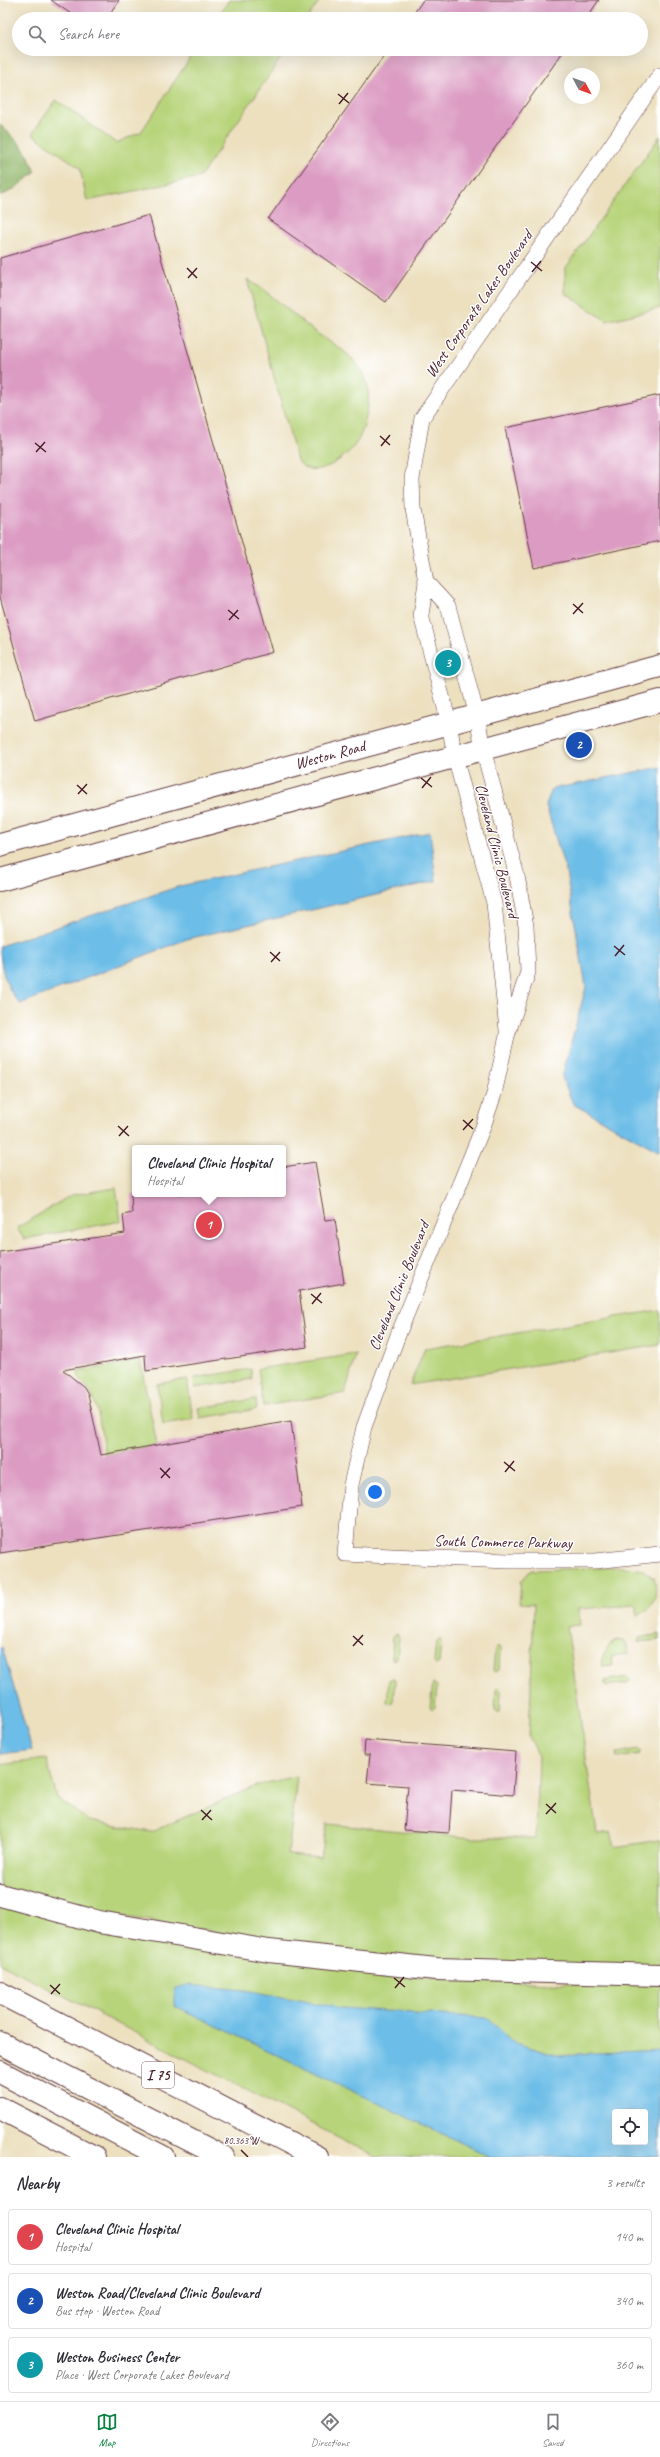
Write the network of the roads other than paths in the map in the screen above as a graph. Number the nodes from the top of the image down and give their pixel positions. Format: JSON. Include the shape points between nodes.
{"nodes":[{"id":1,"x":660,"y":74,"type":"edge"},
{"id":2,"x":426,"y":582,"type":"junction"},
{"id":3,"x":660,"y":666,"type":"edge"},
{"id":4,"x":660,"y":701,"type":"edge"},
{"id":5,"x":477,"y":716,"type":"junction"},
{"id":6,"x":449,"y":723,"type":"junction"},
{"id":7,"x":483,"y":749,"type":"junction"},
{"id":8,"x":455,"y":757,"type":"junction"},
{"id":9,"x":0,"y":845,"type":"edge"},
{"id":10,"x":0,"y":880,"type":"edge"},
{"id":11,"x":508,"y":1036,"type":"junction"},
{"id":12,"x":345,"y":1554,"type":"joint"},
{"id":13,"x":660,"y":1554,"type":"edge"},
{"id":14,"x":0,"y":1895,"type":"edge"},
{"id":15,"x":660,"y":1975,"type":"edge"},
{"id":16,"x":0,"y":1993,"type":"edge"},
{"id":17,"x":0,"y":2043,"type":"edge"},
{"id":18,"x":0,"y":2072,"type":"edge"},
{"id":19,"x":0,"y":2108,"type":"edge"},
{"id":20,"x":94,"y":2157,"type":"edge"},
{"id":21,"x":163,"y":2157,"type":"edge"},
{"id":22,"x":223,"y":2157,"type":"edge"},
{"id":23,"x":317,"y":2157,"type":"edge"}],
"edges":[{"from":1,"to":2,"type":"street","name":"West Corporate Lakes Boulevard","via":[[422,418],[413,463],[412,494]]},
{"from":2,"to":5,"type":"street","via":[[448,606]]},
{"from":2,"to":6,"type":"street","name":"West Corporate Lakes Boulevard","via":[[421,615]]},
{"from":3,"to":5,"type":"main road","name":"Weston Road"},
{"from":4,"to":7,"type":"main road"},
{"from":5,"to":6,"type":"main road","name":"Weston Road"},
{"from":5,"to":7,"type":"street"},
{"from":6,"to":8,"type":"street","name":"Cleveland Clinic Boulevard"},
{"from":6,"to":9,"type":"main road","name":"Weston Road"},
{"from":7,"to":8,"type":"main road"},
{"from":7,"to":11,"type":"street","name":"Cleveland Clinic Boulevard","via":[[517,876],[526,926],[528,972]]},
{"from":8,"to":10,"type":"main road"},
{"from":8,"to":11,"type":"street","name":"Cleveland Clinic Boulevard","via":[[494,904]]},
{"from":11,"to":12,"type":"street","name":"Cleveland Clinic Boulevard","via":[[484,1127],[398,1335],[364,1426],[351,1485]]},
{"from":12,"to":13,"type":"street","name":"South Commerce Parkway","via":[[508,1561],[595,1561]]},
{"from":14,"to":15,"type":"main road","via":[[99,1922],[269,1951],[436,1969]]},
{"from":16,"to":23,"type":"main road","number":"I 75"},
{"from":17,"to":22,"type":"main road"},
{"from":18,"to":21,"type":"main road"},
{"from":19,"to":20,"type":"main road"}]}
